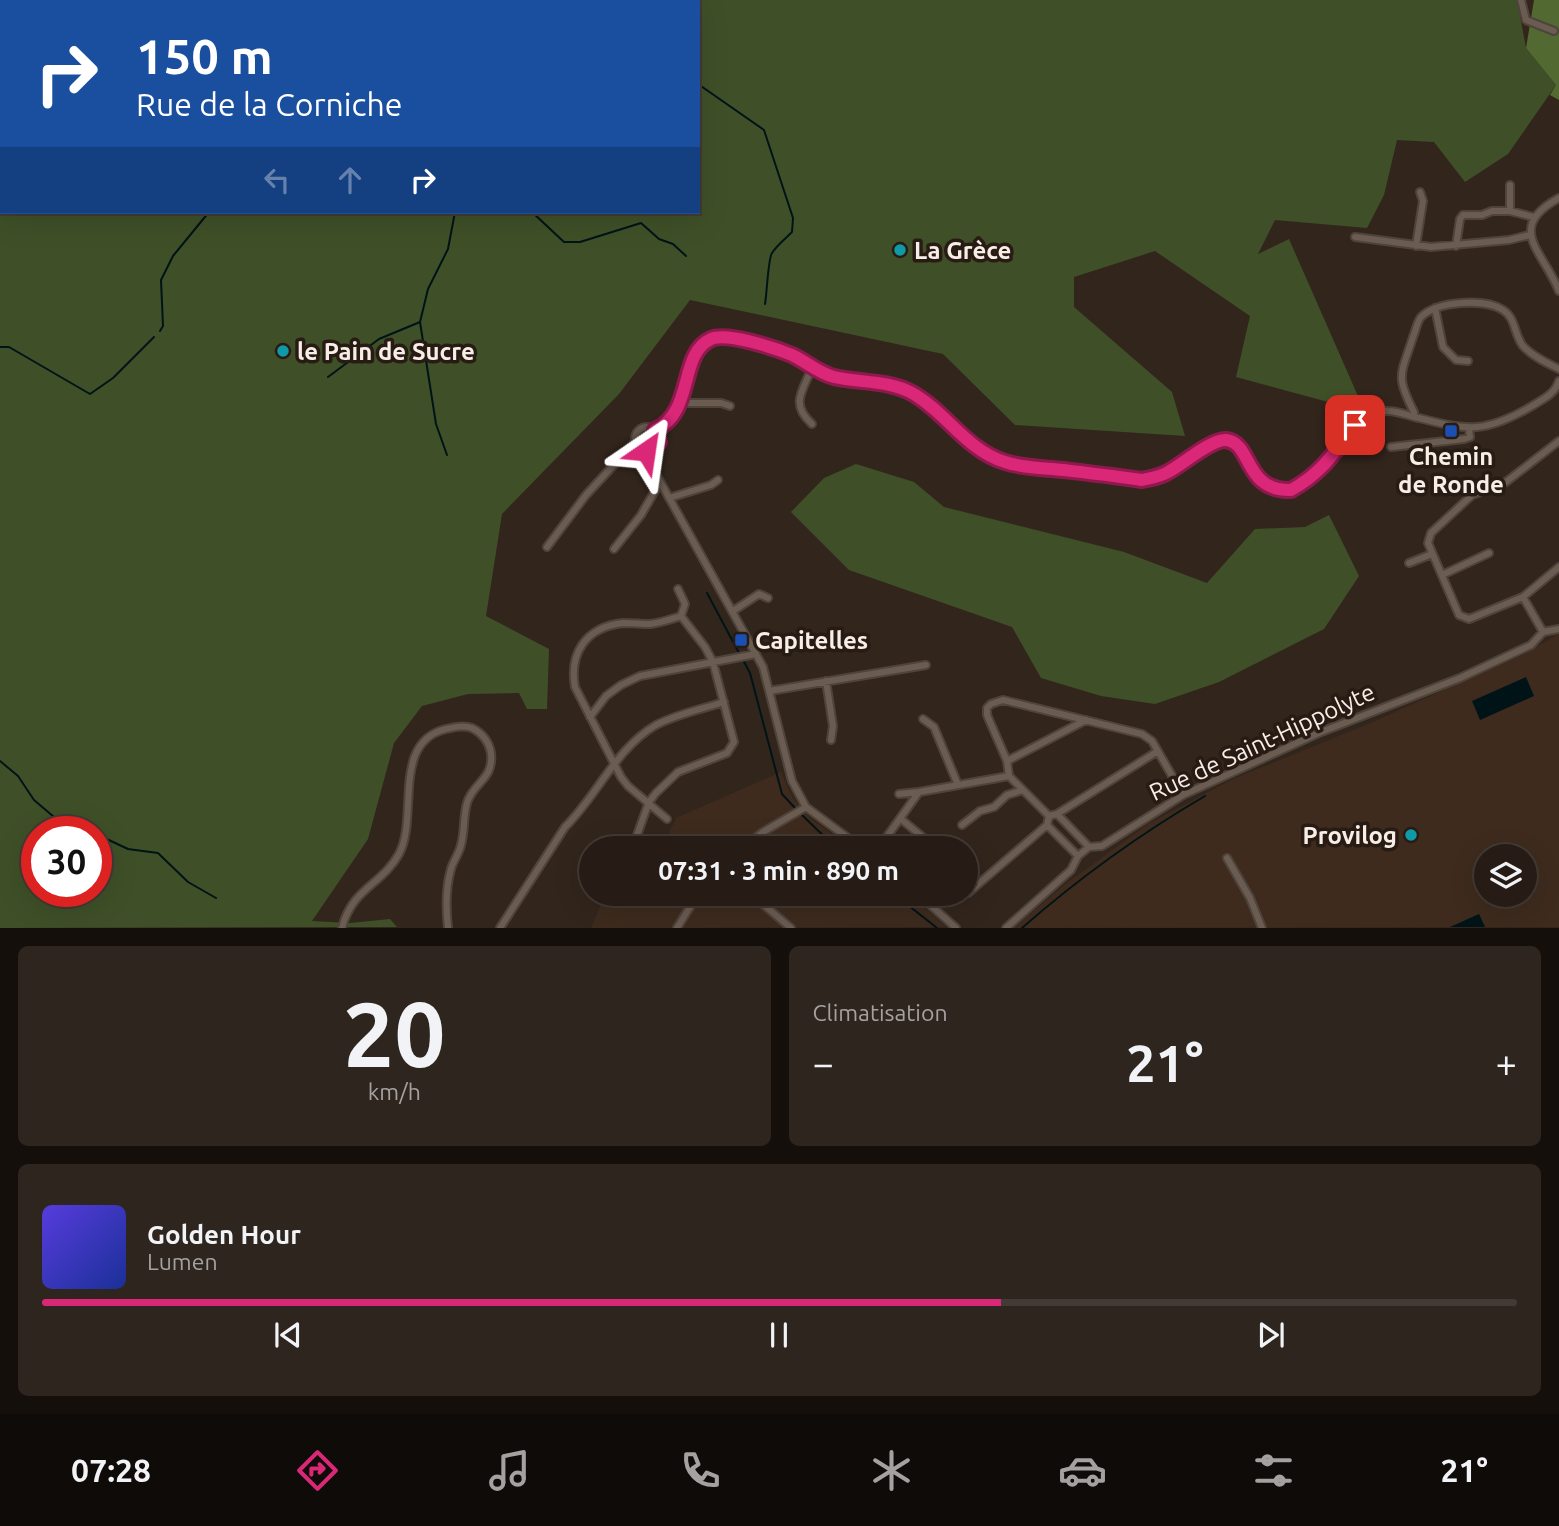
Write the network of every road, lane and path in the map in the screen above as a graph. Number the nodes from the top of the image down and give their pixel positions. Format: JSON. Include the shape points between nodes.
{"nodes":[{"id":1,"x":1521,"y":0,"type":"edge"},
{"id":2,"x":1554,"y":31,"type":"dead end"},
{"id":3,"x":1510,"y":185,"type":"dead end"},
{"id":4,"x":1420,"y":192,"type":"dead end"},
{"id":5,"x":1559,"y":198,"type":"edge"},
{"id":6,"x":1510,"y":211,"type":"junction"},
{"id":7,"x":1533,"y":217,"type":"junction"},
{"id":8,"x":1530,"y":235,"type":"junction"},
{"id":9,"x":1355,"y":237,"type":"dead end"},
{"id":10,"x":1416,"y":246,"type":"junction"},
{"id":11,"x":1456,"y":246,"type":"junction"},
{"id":12,"x":1547,"y":266,"type":"junction"},
{"id":13,"x":1559,"y":269,"type":"edge"},
{"id":14,"x":1559,"y":291,"type":"edge"},
{"id":15,"x":1435,"y":309,"type":"junction"},
{"id":16,"x":1468,"y":361,"type":"dead end"},
{"id":17,"x":812,"y":368,"type":"junction"},
{"id":18,"x":1559,"y":369,"type":"edge"},
{"id":19,"x":1559,"y":381,"type":"edge"},
{"id":20,"x":680,"y":403,"type":"junction"},
{"id":21,"x":730,"y":406,"type":"dead end"},
{"id":22,"x":1414,"y":417,"type":"junction"},
{"id":23,"x":812,"y":424,"type":"dead end"},
{"id":24,"x":1469,"y":429,"type":"junction"},
{"id":25,"x":655,"y":430,"type":"junction"},
{"id":26,"x":1559,"y":441,"type":"edge"},
{"id":27,"x":635,"y":442,"type":"junction"},
{"id":28,"x":1391,"y":447,"type":"dead end"},
{"id":29,"x":650,"y":450,"type":"junction"},
{"id":30,"x":718,"y":480,"type":"dead end"},
{"id":31,"x":660,"y":482,"type":"junction"},
{"id":32,"x":669,"y":498,"type":"junction"},
{"id":33,"x":547,"y":547,"type":"dead end"},
{"id":34,"x":614,"y":549,"type":"dead end"},
{"id":35,"x":1432,"y":554,"type":"junction"},
{"id":36,"x":1489,"y":554,"type":"dead end"},
{"id":37,"x":1409,"y":564,"type":"dead end"},
{"id":38,"x":1559,"y":567,"type":"edge"},
{"id":39,"x":1442,"y":575,"type":"junction"},
{"id":40,"x":678,"y":589,"type":"dead end"},
{"id":41,"x":1523,"y":597,"type":"junction"},
{"id":42,"x":768,"y":598,"type":"dead end"},
{"id":43,"x":733,"y":611,"type":"junction"},
{"id":44,"x":681,"y":616,"type":"junction"},
{"id":45,"x":1559,"y":629,"type":"edge"},
{"id":46,"x":1543,"y":632,"type":"junction"},
{"id":47,"x":756,"y":654,"type":"junction"},
{"id":48,"x":713,"y":662,"type":"junction"},
{"id":49,"x":926,"y":665,"type":"dead end"},
{"id":50,"x":827,"y":681,"type":"junction"},
{"id":51,"x":769,"y":691,"type":"junction"},
{"id":52,"x":724,"y":702,"type":"junction"},
{"id":53,"x":590,"y":716,"type":"junction"},
{"id":54,"x":923,"y":719,"type":"dead end"},
{"id":55,"x":1086,"y":720,"type":"junction"},
{"id":56,"x":831,"y":740,"type":"dead end"},
{"id":57,"x":1158,"y":751,"type":"junction"},
{"id":58,"x":1007,"y":761,"type":"junction"},
{"id":59,"x":614,"y":765,"type":"junction"},
{"id":60,"x":1009,"y":776,"type":"junction"},
{"id":61,"x":958,"y":785,"type":"junction"},
{"id":62,"x":1023,"y":790,"type":"junction"},
{"id":63,"x":919,"y":792,"type":"junction"},
{"id":64,"x":899,"y":794,"type":"dead end"},
{"id":65,"x":1183,"y":794,"type":"junction"},
{"id":66,"x":649,"y":802,"type":"junction"},
{"id":67,"x":804,"y":809,"type":"junction"},
{"id":68,"x":1058,"y":814,"type":"junction"},
{"id":69,"x":1049,"y":816,"type":"junction"},
{"id":70,"x":667,"y":819,"type":"dead end"},
{"id":71,"x":901,"y":819,"type":"junction"},
{"id":72,"x":962,"y":825,"type":"dead end"},
{"id":73,"x":1047,"y":825,"type":"junction"},
{"id":74,"x":637,"y":836,"type":"edge"},
{"id":75,"x":761,"y":836,"type":"edge"},
{"id":76,"x":844,"y":836,"type":"edge"},
{"id":77,"x":888,"y":836,"type":"edge"},
{"id":78,"x":921,"y":836,"type":"edge"},
{"id":79,"x":1089,"y":847,"type":"junction"},
{"id":80,"x":1078,"y":856,"type":"junction"},
{"id":81,"x":1227,"y":858,"type":"dead end"},
{"id":82,"x":978,"y":884,"type":"edge"},
{"id":83,"x":691,"y":906,"type":"edge"},
{"id":84,"x":765,"y":906,"type":"edge"},
{"id":85,"x":931,"y":906,"type":"edge"},
{"id":86,"x":342,"y":928,"type":"edge"},
{"id":87,"x":448,"y":928,"type":"edge"},
{"id":88,"x":500,"y":928,"type":"edge"},
{"id":89,"x":677,"y":928,"type":"edge"},
{"id":90,"x":791,"y":928,"type":"edge"},
{"id":91,"x":956,"y":928,"type":"edge"},
{"id":92,"x":1006,"y":928,"type":"edge"},
{"id":93,"x":1262,"y":928,"type":"edge"}],
"edges":[{"from":1,"to":2,"type":"street","via":[[1526,20]]},
{"from":3,"to":6,"type":"street"},
{"from":4,"to":10,"type":"street","via":[[1423,201]]},
{"from":5,"to":7,"type":"street"},
{"from":6,"to":7,"type":"street"},
{"from":6,"to":11,"type":"street","via":[[1464,215]]},
{"from":7,"to":8,"type":"street"},
{"from":8,"to":11,"type":"street"},
{"from":8,"to":12,"type":"street"},
{"from":9,"to":10,"type":"street"},
{"from":10,"to":11,"type":"street"},
{"from":12,"to":13,"type":"street"},
{"from":12,"to":14,"type":"street"},
{"from":15,"to":16,"type":"street","via":[[1443,347],[1456,360]]},
{"from":15,"to":18,"type":"street","via":[[1490,304],[1505,311],[1524,346]]},
{"from":15,"to":22,"type":"street","via":[[1419,319],[1401,379]]},
{"from":17,"to":20,"type":"street","via":[[794,356],[718,337],[696,352]]},
{"from":17,"to":22,"type":"street","via":[[837,378],[908,391],[984,453],[1004,462],[1142,480],[1159,476],[1227,440],[1241,450],[1256,478],[1266,486],[1291,490],[1316,473],[1355,425],[1374,412],[1389,410]]},
{"from":17,"to":23,"type":"street","via":[[798,403],[801,415]]},
{"from":19,"to":24,"type":"street","via":[[1549,396],[1510,419]]},
{"from":20,"to":21,"type":"street"},
{"from":20,"to":25,"type":"street","via":[[668,424]]},
{"from":22,"to":24,"type":"street"},
{"from":24,"to":28,"type":"street","via":[[1470,437],[1464,439]]},
{"from":25,"to":27,"type":"street","via":[[639,429]]},
{"from":25,"to":29,"type":"street","via":[[659,442]]},
{"from":26,"to":35,"type":"street","via":[[1506,482],[1472,495],[1431,533]]},
{"from":27,"to":29,"type":"street"},
{"from":27,"to":33,"type":"street","via":[[586,495]]},
{"from":29,"to":31,"type":"street"},
{"from":30,"to":32,"type":"street"},
{"from":31,"to":32,"type":"street"},
{"from":31,"to":34,"type":"street"},
{"from":32,"to":43,"type":"street"},
{"from":35,"to":37,"type":"street"},
{"from":35,"to":39,"type":"street"},
{"from":36,"to":39,"type":"street"},
{"from":38,"to":41,"type":"street"},
{"from":39,"to":41,"type":"street","via":[[1460,615],[1469,619]]},
{"from":40,"to":44,"type":"street","via":[[685,604]]},
{"from":41,"to":46,"type":"street"},
{"from":42,"to":43,"type":"street","via":[[759,594]]},
{"from":43,"to":47,"type":"street"},
{"from":44,"to":48,"type":"street"},
{"from":44,"to":53,"type":"street","via":[[650,624],[621,623],[589,636],[577,651],[572,671]]},
{"from":45,"to":46,"type":"street","name":"Rue de Saint-Hippolyte"},
{"from":46,"to":65,"type":"street","name":"Rue de Saint-Hippolyte","via":[[1531,645],[1460,678],[1321,732]]},
{"from":47,"to":48,"type":"street"},
{"from":47,"to":51,"type":"street"},
{"from":48,"to":52,"type":"street"},
{"from":48,"to":53,"type":"street","via":[[640,676],[606,696]]},
{"from":49,"to":50,"type":"street"},
{"from":50,"to":51,"type":"street"},
{"from":50,"to":56,"type":"street"},
{"from":51,"to":67,"type":"street","via":[[785,761]]},
{"from":52,"to":59,"type":"street","via":[[656,725]]},
{"from":52,"to":66,"type":"street","via":[[734,742],[731,750],[678,772]]},
{"from":53,"to":59,"type":"street"},
{"from":54,"to":61,"type":"street","via":[[934,727]]},
{"from":55,"to":57,"type":"street","via":[[1142,734]]},
{"from":55,"to":58,"type":"street"},
{"from":55,"to":58,"type":"street","via":[[1003,700],[991,704],[987,715]]},
{"from":57,"to":65,"type":"street"},
{"from":57,"to":68,"type":"street"},
{"from":58,"to":60,"type":"street"},
{"from":59,"to":66,"type":"street","via":[[628,786]]},
{"from":59,"to":88,"type":"street","via":[[565,827]]},
{"from":60,"to":61,"type":"street"},
{"from":60,"to":62,"type":"street"},
{"from":61,"to":63,"type":"street"},
{"from":62,"to":69,"type":"street"},
{"from":62,"to":72,"type":"street","via":[[1007,795]]},
{"from":63,"to":64,"type":"street"},
{"from":63,"to":71,"type":"street"},
{"from":65,"to":79,"type":"street","name":"Rue de Saint-Hippolyte","via":[[1102,846]]},
{"from":66,"to":70,"type":"street"},
{"from":66,"to":74,"type":"street"},
{"from":67,"to":75,"type":"street"},
{"from":67,"to":76,"type":"street"},
{"from":68,"to":69,"type":"street"},
{"from":68,"to":79,"type":"street"},
{"from":69,"to":73,"type":"street"},
{"from":71,"to":77,"type":"street"},
{"from":71,"to":78,"type":"street"},
{"from":73,"to":80,"type":"street"},
{"from":73,"to":82,"type":"street"},
{"from":79,"to":80,"type":"street","name":"Rue de Saint-Hippolyte"},
{"from":80,"to":92,"type":"street","name":"Rue de Saint-Hippolyte","via":[[1071,870]]},
{"from":81,"to":93,"type":"street","via":[[1251,898]]},
{"from":83,"to":89,"type":"street"},
{"from":84,"to":90,"type":"street"},
{"from":85,"to":91,"type":"street"},
{"from":86,"to":87,"type":"street","via":[[352,902],[399,854],[408,824],[407,795],[414,759],[421,745],[442,729],[467,726],[488,743],[491,763],[468,801],[461,848],[450,872]]}]}
